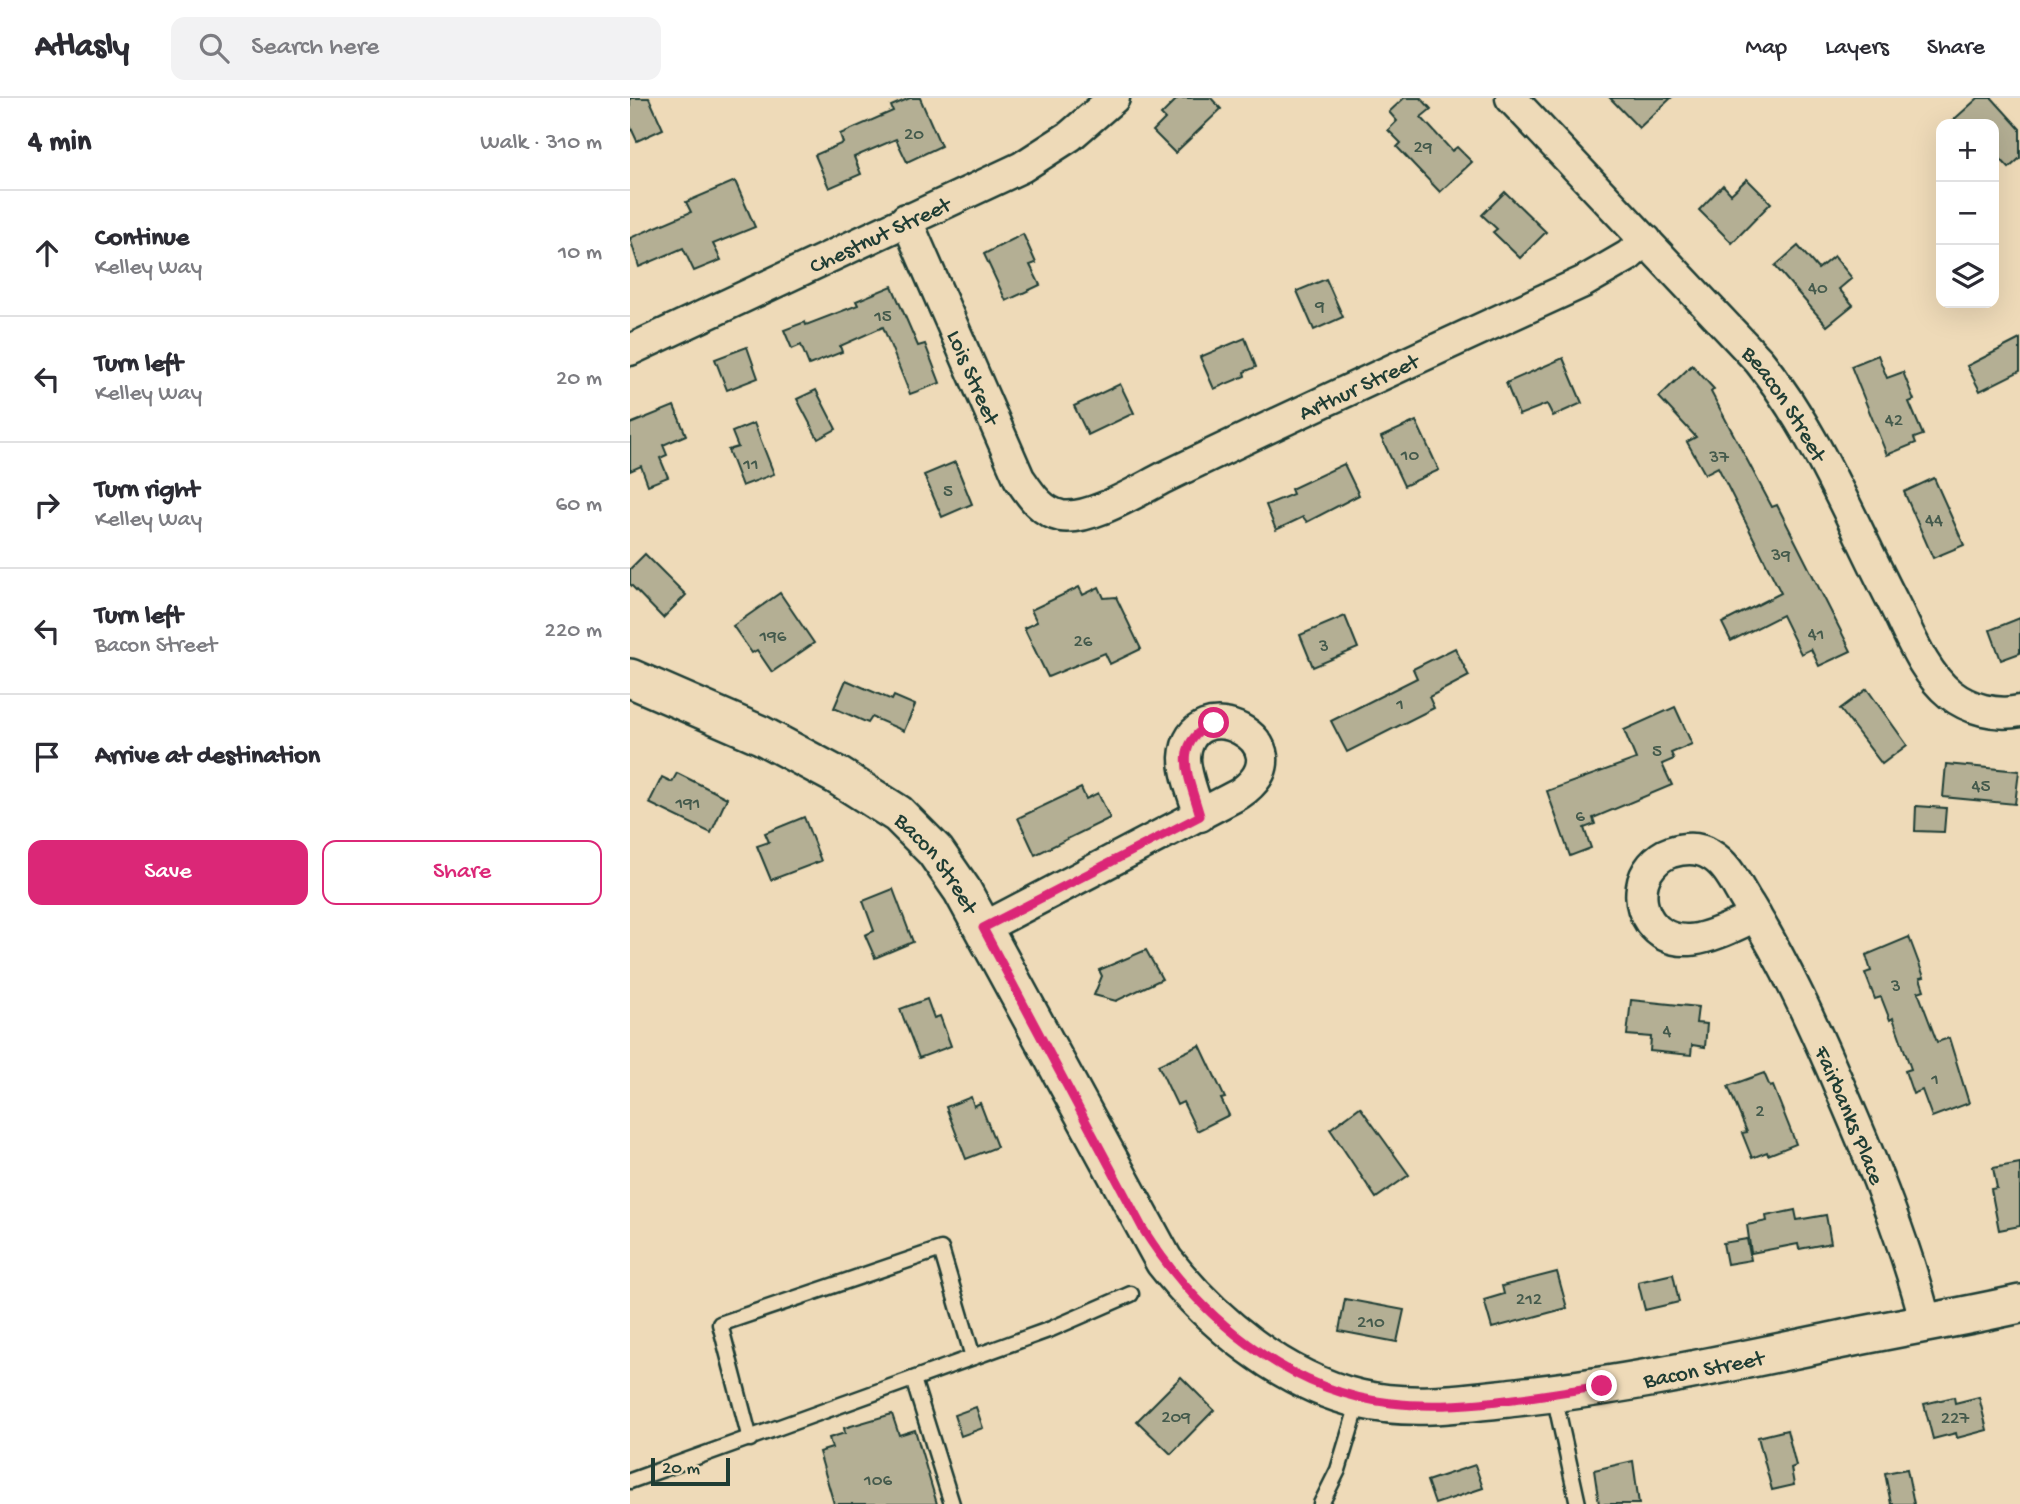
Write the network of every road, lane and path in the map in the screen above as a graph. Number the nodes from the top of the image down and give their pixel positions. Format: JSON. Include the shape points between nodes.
{"nodes":[{"id":1,"x":1114,"y":98,"type":"edge"},
{"id":2,"x":1511,"y":98,"type":"edge"},
{"id":3,"x":906,"y":219,"type":"junction"},
{"id":4,"x":1646,"y":240,"type":"junction"},
{"id":5,"x":630,"y":350,"type":"edge"},
{"id":6,"x":1062,"y":516,"type":"joint"},
{"id":7,"x":630,"y":678,"type":"edge"},
{"id":8,"x":2020,"y":711,"type":"edge"},
{"id":9,"x":1200,"y":816,"type":"dead end"},
{"id":10,"x":1755,"y":916,"type":"dead end"},
{"id":11,"x":983,"y":928,"type":"junction"},
{"id":12,"x":1131,"y":1294,"type":"dead end"},
{"id":13,"x":2020,"y":1304,"type":"edge"},
{"id":14,"x":1926,"y":1323,"type":"junction"},
{"id":15,"x":973,"y":1357,"type":"junction"},
{"id":16,"x":913,"y":1379,"type":"junction"},
{"id":17,"x":1553,"y":1394,"type":"junction"},
{"id":18,"x":1359,"y":1399,"type":"junction"},
{"id":19,"x":750,"y":1439,"type":"junction"},
{"id":20,"x":630,"y":1482,"type":"edge"},
{"id":21,"x":952,"y":1504,"type":"edge"},
{"id":22,"x":1321,"y":1504,"type":"edge"},
{"id":23,"x":1578,"y":1504,"type":"edge"}],
"edges":[{"from":1,"to":3,"type":"street","name":"Chestnut Street","via":[[1070,136],[1022,167]]},
{"from":2,"to":4,"type":"street","name":"Beacon Street"},
{"from":3,"to":5,"type":"street","name":"Chestnut Street"},
{"from":3,"to":6,"type":"street","name":"Lois Street","via":[[1019,478],[1045,509]]},
{"from":4,"to":6,"type":"street","name":"Arthur Street","via":[[1583,282],[1099,509]]},
{"from":4,"to":8,"type":"street","name":"Beacon Street","via":[[1759,361],[1789,401],[1822,456],[1933,675],[1967,705],[1991,712]]},
{"from":7,"to":11,"type":"street","name":"Bacon Street","via":[[761,735],[880,801],[935,851]]},
{"from":9,"to":11,"type":"street"},
{"from":10,"to":14,"type":"street","name":"Fairbanks Place","via":[[1815,1033],[1870,1157],[1907,1254]]},
{"from":11,"to":18,"type":"street","name":"Bacon Street","via":[[1143,1229],[1178,1280],[1209,1313],[1268,1357]]},
{"from":12,"to":15,"type":"lane"},
{"from":13,"to":14,"type":"street","name":"Bacon Street"},
{"from":14,"to":17,"type":"street","name":"Bacon Street"},
{"from":15,"to":16,"type":"lane"},
{"from":15,"to":19,"type":"lane","via":[[941,1248],[720,1324]]},
{"from":16,"to":19,"type":"lane"},
{"from":16,"to":21,"type":"lane"},
{"from":17,"to":18,"type":"street","name":"Bacon Street","via":[[1424,1405]]},
{"from":17,"to":23,"type":"lane"},
{"from":18,"to":22,"type":"lane","via":[[1341,1460]]},
{"from":19,"to":20,"type":"lane"}]}
